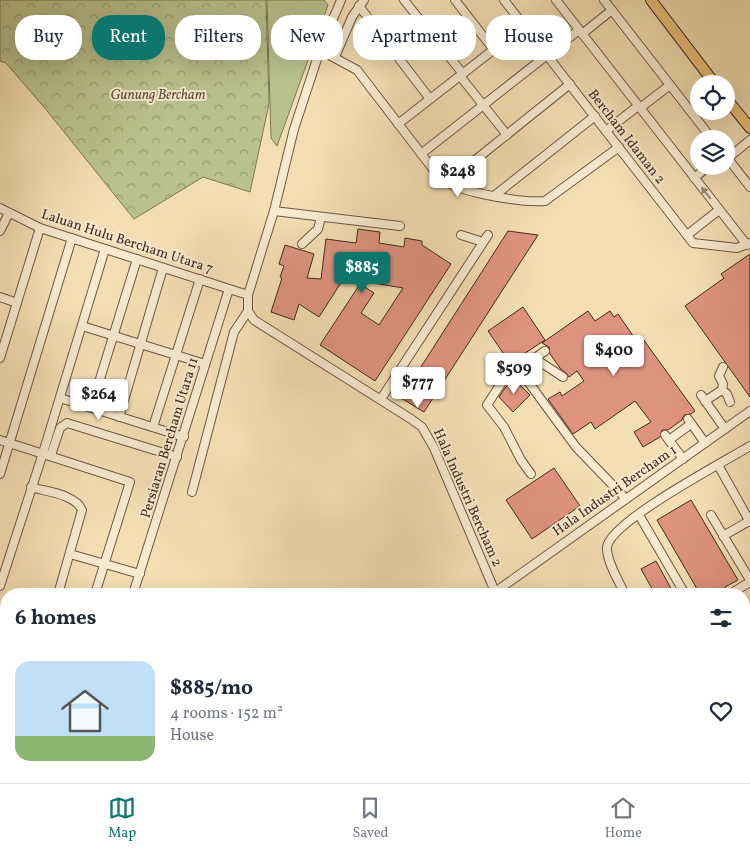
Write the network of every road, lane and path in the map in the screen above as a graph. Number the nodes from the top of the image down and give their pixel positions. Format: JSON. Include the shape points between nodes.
{"nodes":[{"id":1,"x":341,"y":0,"type":"edge"},
{"id":2,"x":404,"y":0,"type":"edge"},
{"id":3,"x":455,"y":0,"type":"edge"},
{"id":4,"x":504,"y":0,"type":"edge"},
{"id":5,"x":556,"y":0,"type":"edge"},
{"id":6,"x":604,"y":0,"type":"edge"},
{"id":7,"x":650,"y":0,"type":"edge"},
{"id":8,"x":361,"y":3,"type":"edge"},
{"id":9,"x":612,"y":10,"type":"junction"},
{"id":10,"x":335,"y":15,"type":"edge"},
{"id":11,"x":516,"y":15,"type":"edge"},
{"id":12,"x":581,"y":32,"type":"junction"},
{"id":13,"x":343,"y":38,"type":"edge"},
{"id":14,"x":571,"y":39,"type":"edge"},
{"id":15,"x":486,"y":40,"type":"edge"},
{"id":16,"x":486,"y":56,"type":"edge"},
{"id":17,"x":317,"y":60,"type":"edge"},
{"id":18,"x":340,"y":60,"type":"edge"},
{"id":19,"x":542,"y":60,"type":"edge"},
{"id":20,"x":550,"y":60,"type":"edge"},
{"id":21,"x":461,"y":75,"type":"junction"},
{"id":22,"x":709,"y":75,"type":"edge"},
{"id":23,"x":570,"y":84,"type":"junction"},
{"id":24,"x":670,"y":85,"type":"junction"},
{"id":25,"x":430,"y":99,"type":"junction"},
{"id":26,"x":483,"y":106,"type":"junction"},
{"id":27,"x":639,"y":107,"type":"junction"},
{"id":28,"x":735,"y":109,"type":"edge"},
{"id":29,"x":595,"y":116,"type":"junction"},
{"id":30,"x":398,"y":124,"type":"junction"},
{"id":31,"x":750,"y":128,"type":"edge"},
{"id":32,"x":705,"y":130,"type":"edge"},
{"id":33,"x":606,"y":131,"type":"junction"},
{"id":34,"x":507,"y":135,"type":"junction"},
{"id":35,"x":750,"y":140,"type":"edge"},
{"id":36,"x":619,"y":147,"type":"junction"},
{"id":37,"x":735,"y":151,"type":"edge"},
{"id":38,"x":422,"y":154,"type":"junction"},
{"id":39,"x":735,"y":167,"type":"edge"},
{"id":40,"x":698,"y":175,"type":"edge"},
{"id":41,"x":694,"y":178,"type":"junction"},
{"id":42,"x":750,"y":187,"type":"edge"},
{"id":43,"x":463,"y":188,"type":"junction"},
{"id":44,"x":494,"y":196,"type":"junction"},
{"id":45,"x":0,"y":208,"type":"edge"},
{"id":46,"x":719,"y":210,"type":"junction"},
{"id":47,"x":274,"y":211,"type":"junction"},
{"id":48,"x":9,"y":213,"type":"junction"},
{"id":49,"x":322,"y":217,"type":"junction"},
{"id":50,"x":400,"y":226,"type":"dead end"},
{"id":51,"x":40,"y":228,"type":"junction"},
{"id":52,"x":0,"y":231,"type":"edge"},
{"id":53,"x":461,"y":235,"type":"dead end"},
{"id":54,"x":687,"y":235,"type":"junction"},
{"id":55,"x":72,"y":238,"type":"junction"},
{"id":56,"x":302,"y":244,"type":"dead end"},
{"id":57,"x":748,"y":244,"type":"edge"},
{"id":58,"x":105,"y":249,"type":"junction"},
{"id":59,"x":137,"y":259,"type":"junction"},
{"id":60,"x":163,"y":268,"type":"junction"},
{"id":61,"x":200,"y":279,"type":"junction"},
{"id":62,"x":229,"y":289,"type":"junction"},
{"id":63,"x":248,"y":295,"type":"junction"},
{"id":64,"x":0,"y":297,"type":"edge"},
{"id":65,"x":17,"y":303,"type":"junction"},
{"id":66,"x":248,"y":311,"type":"junction"},
{"id":67,"x":82,"y":326,"type":"junction"},
{"id":68,"x":3,"y":334,"type":"edge"},
{"id":69,"x":113,"y":336,"type":"junction"},
{"id":70,"x":141,"y":344,"type":"junction"},
{"id":71,"x":545,"y":350,"type":"dead end"},
{"id":72,"x":176,"y":355,"type":"junction"},
{"id":73,"x":0,"y":358,"type":"edge"},
{"id":74,"x":534,"y":358,"type":"junction"},
{"id":75,"x":205,"y":364,"type":"junction"},
{"id":76,"x":723,"y":367,"type":"dead end"},
{"id":77,"x":518,"y":368,"type":"junction"},
{"id":78,"x":563,"y":376,"type":"dead end"},
{"id":79,"x":722,"y":390,"type":"junction"},
{"id":80,"x":60,"y":398,"type":"junction"},
{"id":81,"x":381,"y":399,"type":"junction"},
{"id":82,"x":730,"y":402,"type":"dead end"},
{"id":83,"x":91,"y":408,"type":"junction"},
{"id":84,"x":750,"y":411,"type":"edge"},
{"id":85,"x":119,"y":417,"type":"junction"},
{"id":86,"x":153,"y":428,"type":"junction"},
{"id":87,"x":725,"y":429,"type":"junction"},
{"id":88,"x":184,"y":437,"type":"junction"},
{"id":89,"x":0,"y":440,"type":"edge"},
{"id":90,"x":9,"y":443,"type":"junction"},
{"id":91,"x":705,"y":443,"type":"junction"},
{"id":92,"x":749,"y":449,"type":"edge"},
{"id":93,"x":43,"y":453,"type":"junction"},
{"id":94,"x":51,"y":455,"type":"junction"},
{"id":95,"x":177,"y":457,"type":"junction"},
{"id":96,"x":683,"y":459,"type":"junction"},
{"id":97,"x":718,"y":465,"type":"junction"},
{"id":98,"x":0,"y":474,"type":"edge"},
{"id":99,"x":531,"y":474,"type":"dead end"},
{"id":100,"x":31,"y":486,"type":"junction"},
{"id":101,"x":192,"y":492,"type":"dead end"},
{"id":102,"x":626,"y":499,"type":"junction"},
{"id":103,"x":638,"y":515,"type":"junction"},
{"id":104,"x":711,"y":515,"type":"dead end"},
{"id":105,"x":750,"y":521,"type":"edge"},
{"id":106,"x":723,"y":536,"type":"junction"},
{"id":107,"x":70,"y":554,"type":"junction"},
{"id":108,"x":105,"y":564,"type":"junction"},
{"id":109,"x":140,"y":574,"type":"junction"},
{"id":110,"x":750,"y":581,"type":"edge"},
{"id":111,"x":0,"y":586,"type":"edge"},
{"id":112,"x":60,"y":588,"type":"edge"},
{"id":113,"x":98,"y":588,"type":"edge"},
{"id":114,"x":135,"y":588,"type":"edge"},
{"id":115,"x":493,"y":588,"type":"edge"},
{"id":116,"x":502,"y":588,"type":"edge"},
{"id":117,"x":621,"y":588,"type":"edge"},
{"id":118,"x":681,"y":588,"type":"edge"},
{"id":119,"x":739,"y":588,"type":"edge"}],
"edges":[{"from":1,"to":10,"type":"street"},
{"from":2,"to":21,"type":"street"},
{"from":3,"to":15,"type":"street"},
{"from":4,"to":11,"type":"street","name":"Bercham Idaman 2"},
{"from":5,"to":12,"type":"street"},
{"from":6,"to":9,"type":"street"},
{"from":7,"to":22,"type":"main road"},
{"from":8,"to":13,"type":"street"},
{"from":8,"to":25,"type":"street"},
{"from":9,"to":12,"type":"street"},
{"from":9,"to":24,"type":"street"},
{"from":12,"to":14,"type":"street"},
{"from":12,"to":27,"type":"street"},
{"from":16,"to":21,"type":"street"},
{"from":17,"to":47,"type":"street","via":[[294,129]]},
{"from":18,"to":30,"type":"street","via":[[357,70]]},
{"from":19,"to":26,"type":"street"},
{"from":20,"to":23,"type":"street","name":"Bercham Idaman 2"},
{"from":21,"to":25,"type":"street"},
{"from":21,"to":26,"type":"street"},
{"from":23,"to":29,"type":"street","name":"Bercham Idaman 2"},
{"from":23,"to":34,"type":"street"},
{"from":24,"to":27,"type":"street"},
{"from":24,"to":32,"type":"street"},
{"from":25,"to":30,"type":"street"},
{"from":26,"to":34,"type":"street"},
{"from":26,"to":38,"type":"street"},
{"from":27,"to":33,"type":"street"},
{"from":27,"to":41,"type":"street"},
{"from":28,"to":31,"type":"main road"},
{"from":29,"to":33,"type":"street","name":"Bercham Idaman 2"},
{"from":29,"to":44,"type":"street"},
{"from":30,"to":38,"type":"street"},
{"from":33,"to":36,"type":"street","name":"Bercham Idaman 2"},
{"from":34,"to":43,"type":"street","via":[[474,161]]},
{"from":35,"to":37,"type":"street"},
{"from":36,"to":44,"type":"street","via":[[547,201]]},
{"from":36,"to":54,"type":"street","name":"Bercham Idaman 2"},
{"from":38,"to":43,"type":"street","via":[[444,180]]},
{"from":39,"to":42,"type":"street"},
{"from":40,"to":41,"type":"street"},
{"from":46,"to":41,"type":"street","one_way":true},
{"from":43,"to":44,"type":"street"},
{"from":45,"to":48,"type":"street","name":"Laluan Hulu Bercham Utara 7"},
{"from":46,"to":54,"type":"street"},
{"from":46,"to":57,"type":"street"},
{"from":47,"to":49,"type":"street"},
{"from":47,"to":63,"type":"street"},
{"from":48,"to":51,"type":"street","name":"Laluan Hulu Bercham Utara 7"},
{"from":48,"to":52,"type":"street"},
{"from":49,"to":50,"type":"street"},
{"from":49,"to":56,"type":"street","via":[[318,229]]},
{"from":51,"to":55,"type":"street","name":"Laluan Hulu Bercham Utara 7"},
{"from":51,"to":65,"type":"street"},
{"from":53,"to":81,"type":"street","via":[[486,238]]},
{"from":54,"to":57,"type":"street","name":"Bercham Idaman 2","via":[[693,243],[737,248]]},
{"from":55,"to":58,"type":"street","name":"Laluan Hulu Bercham Utara 7"},
{"from":55,"to":90,"type":"street"},
{"from":58,"to":59,"type":"street","name":"Laluan Hulu Bercham Utara 7"},
{"from":58,"to":67,"type":"street"},
{"from":59,"to":60,"type":"street","name":"Laluan Hulu Bercham Utara 7"},
{"from":59,"to":69,"type":"street"},
{"from":60,"to":61,"type":"street","name":"Laluan Hulu Bercham Utara 7"},
{"from":60,"to":70,"type":"street"},
{"from":61,"to":62,"type":"street","name":"Laluan Hulu Bercham Utara 7"},
{"from":61,"to":72,"type":"street"},
{"from":62,"to":63,"type":"street","name":"Laluan Hulu Bercham Utara 7"},
{"from":62,"to":75,"type":"street","name":"Persiaran Bercham Utara 11"},
{"from":63,"to":66,"type":"street"},
{"from":64,"to":65,"type":"street"},
{"from":65,"to":68,"type":"street"},
{"from":66,"to":81,"type":"street","name":"Hala Industri Bercham 2","via":[[254,320]]},
{"from":66,"to":101,"type":"street","via":[[234,332]]},
{"from":67,"to":69,"type":"street"},
{"from":67,"to":80,"type":"street"},
{"from":68,"to":73,"type":"street"},
{"from":69,"to":70,"type":"street"},
{"from":69,"to":83,"type":"street"},
{"from":70,"to":72,"type":"street"},
{"from":70,"to":85,"type":"street"},
{"from":71,"to":74,"type":"street"},
{"from":72,"to":75,"type":"street"},
{"from":72,"to":86,"type":"street"},
{"from":74,"to":77,"type":"street"},
{"from":74,"to":78,"type":"street"},
{"from":75,"to":88,"type":"street","name":"Persiaran Bercham Utara 11"},
{"from":76,"to":79,"type":"street","via":[[719,376]]},
{"from":77,"to":99,"type":"street","via":[[504,379],[487,405],[504,427]]},
{"from":77,"to":102,"type":"street","via":[[576,447]]},
{"from":79,"to":82,"type":"street"},
{"from":79,"to":87,"type":"street","via":[[703,398]]},
{"from":80,"to":83,"type":"street"},
{"from":80,"to":93,"type":"street"},
{"from":81,"to":115,"type":"street","name":"Hala Industri Bercham 2","via":[[416,423],[428,436]]},
{"from":83,"to":85,"type":"street"},
{"from":84,"to":87,"type":"street","name":"Hala Industri Bercham 1"},
{"from":85,"to":86,"type":"street"},
{"from":86,"to":88,"type":"street"},
{"from":87,"to":91,"type":"street","name":"Hala Industri Bercham 1"},
{"from":88,"to":95,"type":"street","name":"Persiaran Bercham Utara 11"},
{"from":89,"to":90,"type":"street"},
{"from":90,"to":93,"type":"street"},
{"from":90,"to":98,"type":"street"},
{"from":91,"to":96,"type":"street","name":"Hala Industri Bercham 1"},
{"from":91,"to":96,"type":"street","via":[[690,421],[667,438]]},
{"from":92,"to":97,"type":"street"},
{"from":93,"to":94,"type":"street"},
{"from":93,"to":100,"type":"street"},
{"from":94,"to":95,"type":"street","via":[[60,428],[67,423]]},
{"from":94,"to":108,"type":"street","via":[[130,482]]},
{"from":95,"to":109,"type":"street","name":"Persiaran Bercham Utara 11"},
{"from":96,"to":102,"type":"street","name":"Hala Industri Bercham 1"},
{"from":97,"to":103,"type":"street"},
{"from":97,"to":105,"type":"street"},
{"from":100,"to":107,"type":"street","via":[[79,504],[82,510]]},
{"from":100,"to":111,"type":"street"},
{"from":102,"to":116,"type":"street","name":"Hala Industri Bercham 1"},
{"from":103,"to":117,"type":"street","via":[[615,534],[607,546]]},
{"from":103,"to":118,"type":"street"},
{"from":104,"to":106,"type":"street"},
{"from":105,"to":106,"type":"street"},
{"from":106,"to":110,"type":"street"},
{"from":107,"to":108,"type":"street"},
{"from":107,"to":112,"type":"street"},
{"from":108,"to":109,"type":"street"},
{"from":108,"to":113,"type":"street"},
{"from":109,"to":114,"type":"street","name":"Persiaran Bercham Utara 11"},
{"from":110,"to":119,"type":"street"}]}
